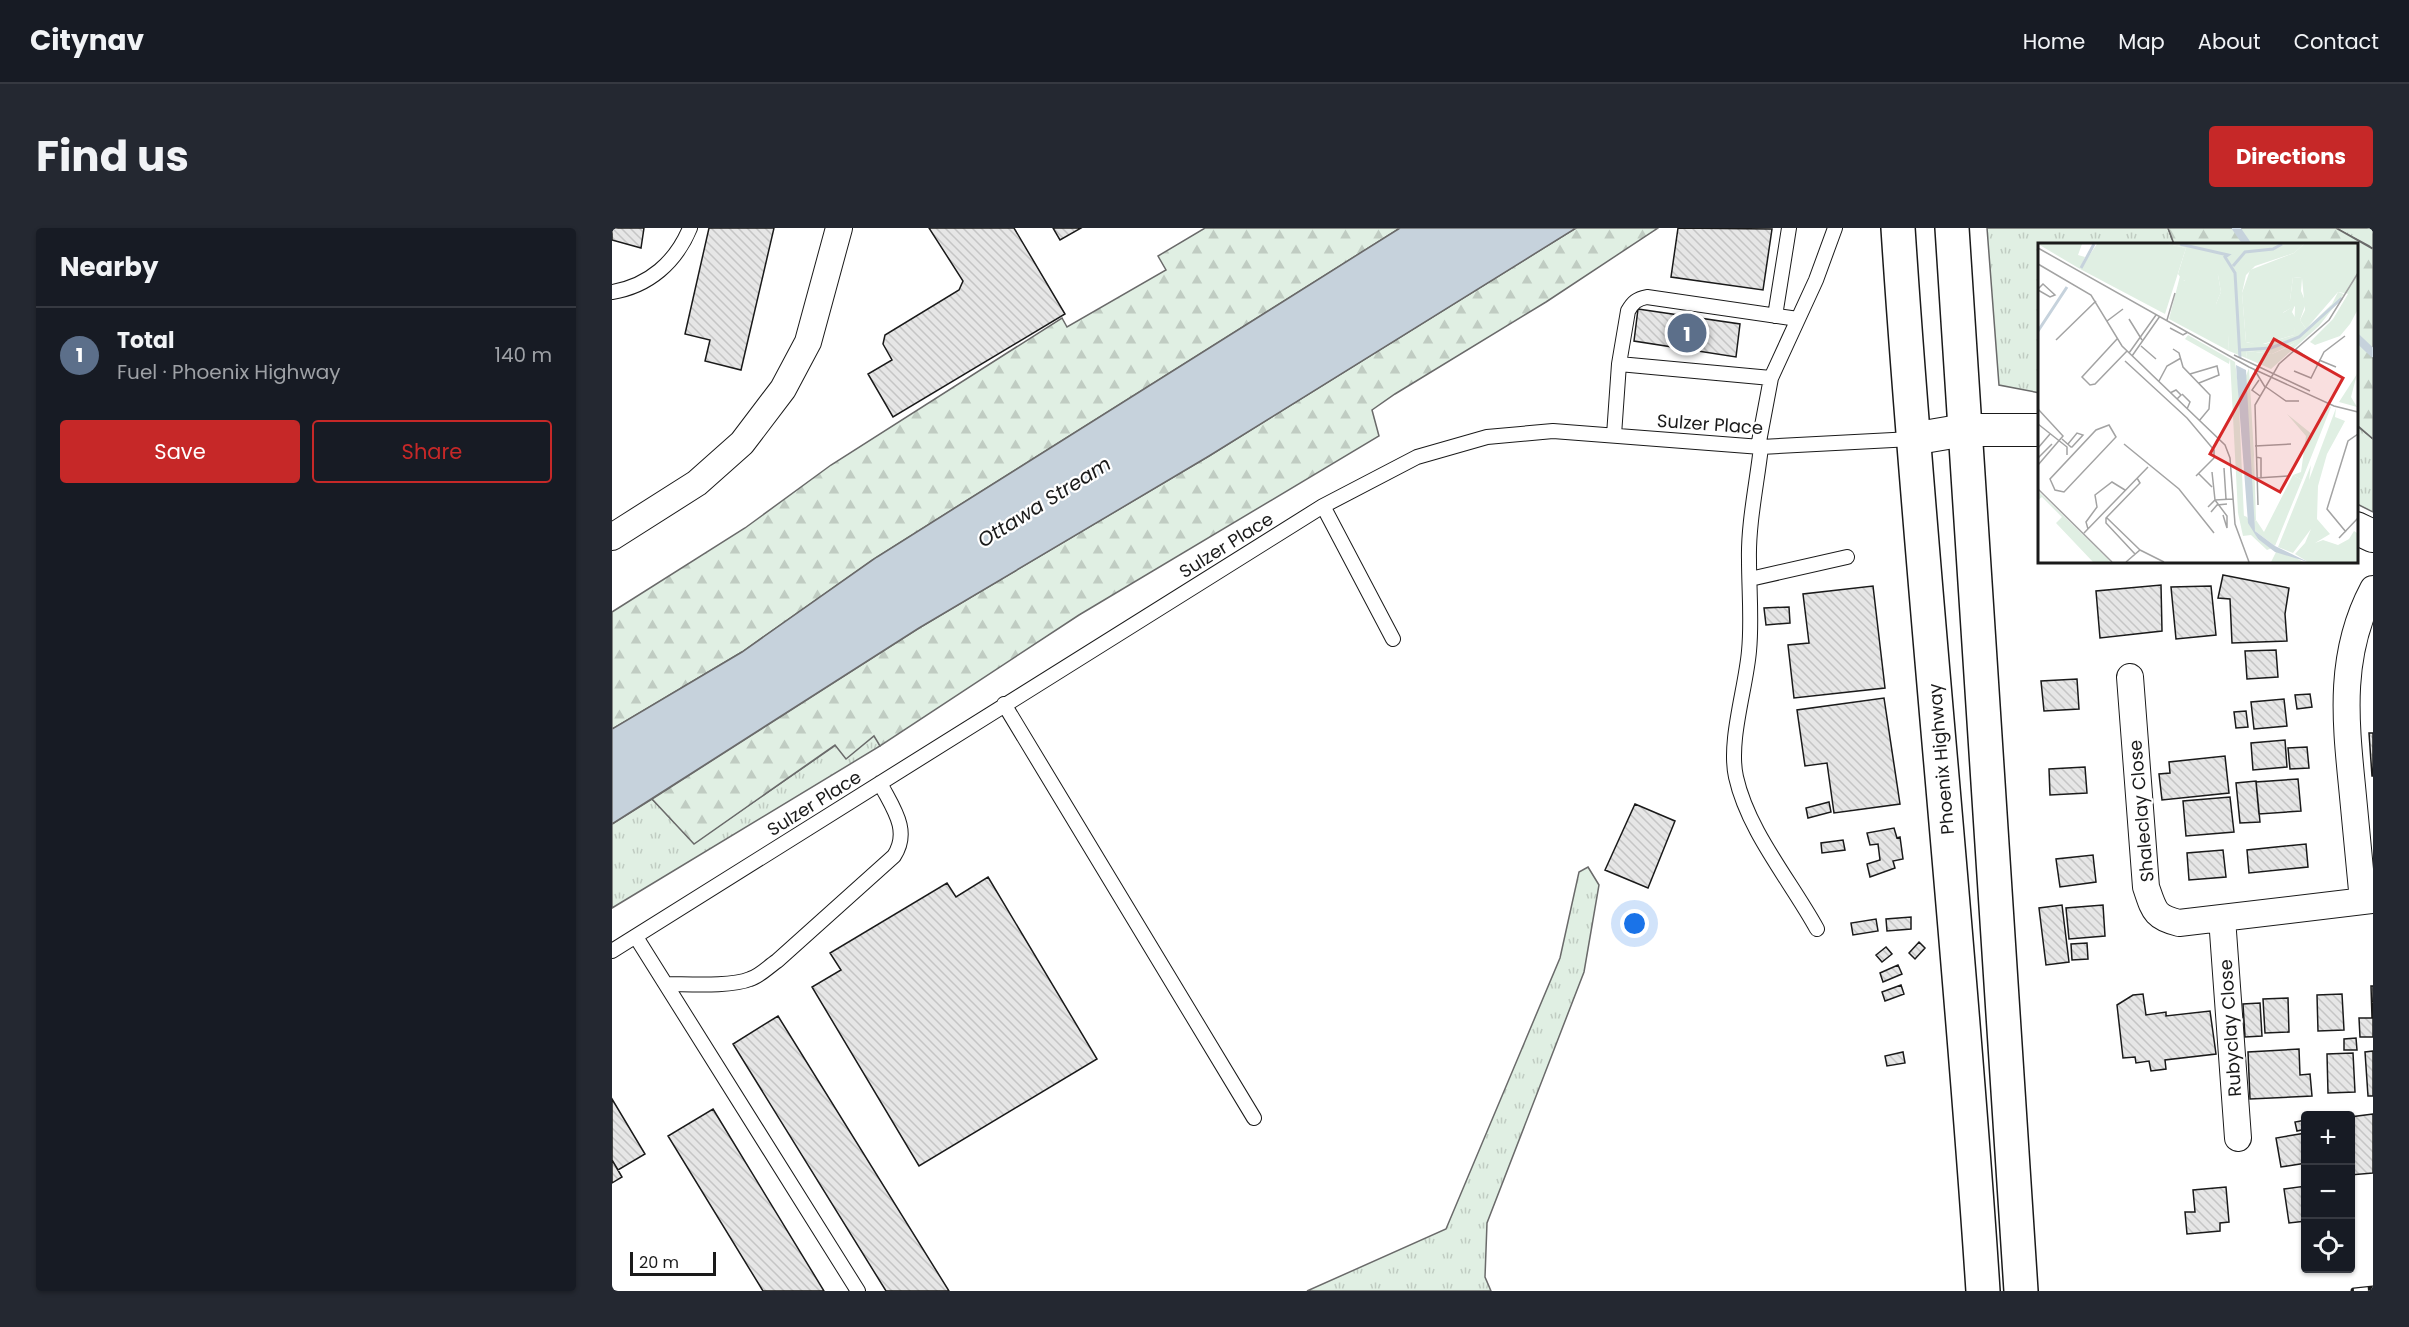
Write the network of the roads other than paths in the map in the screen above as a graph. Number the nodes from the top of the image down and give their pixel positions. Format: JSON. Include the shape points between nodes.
{"nodes":[{"id":1,"x":690,"y":228,"type":"edge"},
{"id":2,"x":839,"y":228,"type":"edge"},
{"id":3,"x":1789,"y":228,"type":"edge"},
{"id":4,"x":1835,"y":228,"type":"edge"},
{"id":5,"x":1898,"y":228,"type":"edge"},
{"id":6,"x":1952,"y":228,"type":"edge"},
{"id":7,"x":612,"y":292,"type":"edge"},
{"id":8,"x":1775,"y":316,"type":"junction"},
{"id":9,"x":1798,"y":319,"type":"junction"},
{"id":10,"x":1619,"y":364,"type":"junction"},
{"id":11,"x":1771,"y":378,"type":"junction"},
{"id":12,"x":1965,"y":430,"type":"junction"},
{"id":13,"x":2038,"y":430,"type":"edge"},
{"id":14,"x":1614,"y":435,"type":"junction"},
{"id":15,"x":1912,"y":440,"type":"junction"},
{"id":16,"x":1759,"y":447,"type":"junction"},
{"id":17,"x":1323,"y":506,"type":"junction"},
{"id":18,"x":2358,"y":529,"type":"edge"},
{"id":19,"x":2373,"y":536,"type":"edge"},
{"id":20,"x":612,"y":537,"type":"edge"},
{"id":21,"x":1847,"y":557,"type":"dead end"},
{"id":22,"x":1750,"y":579,"type":"junction"},
{"id":23,"x":2373,"y":589,"type":"edge"},
{"id":24,"x":1393,"y":639,"type":"dead end"},
{"id":25,"x":2130,"y":677,"type":"dead end"},
{"id":26,"x":1004,"y":705,"type":"junction"},
{"id":27,"x":880,"y":783,"type":"junction"},
{"id":28,"x":2368,"y":900,"type":"edge"},
{"id":29,"x":2222,"y":918,"type":"junction"},
{"id":30,"x":1817,"y":929,"type":"dead end"},
{"id":31,"x":636,"y":937,"type":"junction"},
{"id":32,"x":612,"y":951,"type":"edge"},
{"id":33,"x":666,"y":984,"type":"junction"},
{"id":34,"x":1254,"y":1118,"type":"dead end"},
{"id":35,"x":2238,"y":1138,"type":"dead end"},
{"id":36,"x":2020,"y":1277,"type":"edge"},
{"id":37,"x":1982,"y":1282,"type":"edge"},
{"id":38,"x":858,"y":1291,"type":"edge"}],
"edges":[{"from":1,"to":7,"type":"lane","via":[[681,249],[665,266],[650,278]]},
{"from":2,"to":20,"type":"street","via":[[808,342],[783,389],[742,443],[697,483]]},
{"from":3,"to":8,"type":"lane"},
{"from":4,"to":9,"type":"lane"},
{"from":5,"to":15,"type":"main road","name":"Phoenix Highway"},
{"from":6,"to":12,"type":"main road"},
{"from":8,"to":9,"type":"lane"},
{"from":8,"to":10,"type":"lane","via":[[1647,297],[1638,299],[1628,311]]},
{"from":9,"to":11,"type":"lane"},
{"from":10,"to":11,"type":"lane"},
{"from":10,"to":14,"type":"lane"},
{"from":11,"to":16,"type":"lane"},
{"from":12,"to":13,"type":"street"},
{"from":12,"to":15,"type":"street"},
{"from":12,"to":36,"type":"main road"},
{"from":14,"to":16,"type":"lane","name":"Sulzer Place"},
{"from":14,"to":17,"type":"lane","name":"Sulzer Place","via":[[1553,431],[1487,437],[1417,457]]},
{"from":15,"to":16,"type":"lane","name":"Sulzer Place"},
{"from":15,"to":37,"type":"main road","name":"Phoenix Highway"},
{"from":16,"to":22,"type":"lane"},
{"from":17,"to":24,"type":"lane"},
{"from":17,"to":26,"type":"lane","name":"Sulzer Place"},
{"from":18,"to":19,"type":"street"},
{"from":21,"to":22,"type":"lane"},
{"from":22,"to":30,"type":"lane","via":[[1749,651],[1735,747],[1735,775],[1751,820]]},
{"from":23,"to":28,"type":"street","via":[[2361,611],[2347,677],[2345,713]]},
{"from":25,"to":29,"type":"street","name":"Shaleclay Close","via":[[2146,887],[2163,919],[2179,923]]},
{"from":26,"to":27,"type":"lane","name":"Sulzer Place"},
{"from":26,"to":34,"type":"lane"},
{"from":27,"to":31,"type":"lane","name":"Sulzer Place"},
{"from":27,"to":33,"type":"lane","via":[[900,823],[902,836],[894,856],[756,976],[747,981]]},
{"from":28,"to":29,"type":"street","name":"Shaleclay Close"},
{"from":29,"to":35,"type":"street","name":"Rubyclay Close"},
{"from":31,"to":32,"type":"lane","name":"Sulzer Place"},
{"from":31,"to":33,"type":"lane"},
{"from":33,"to":38,"type":"lane"}]}
